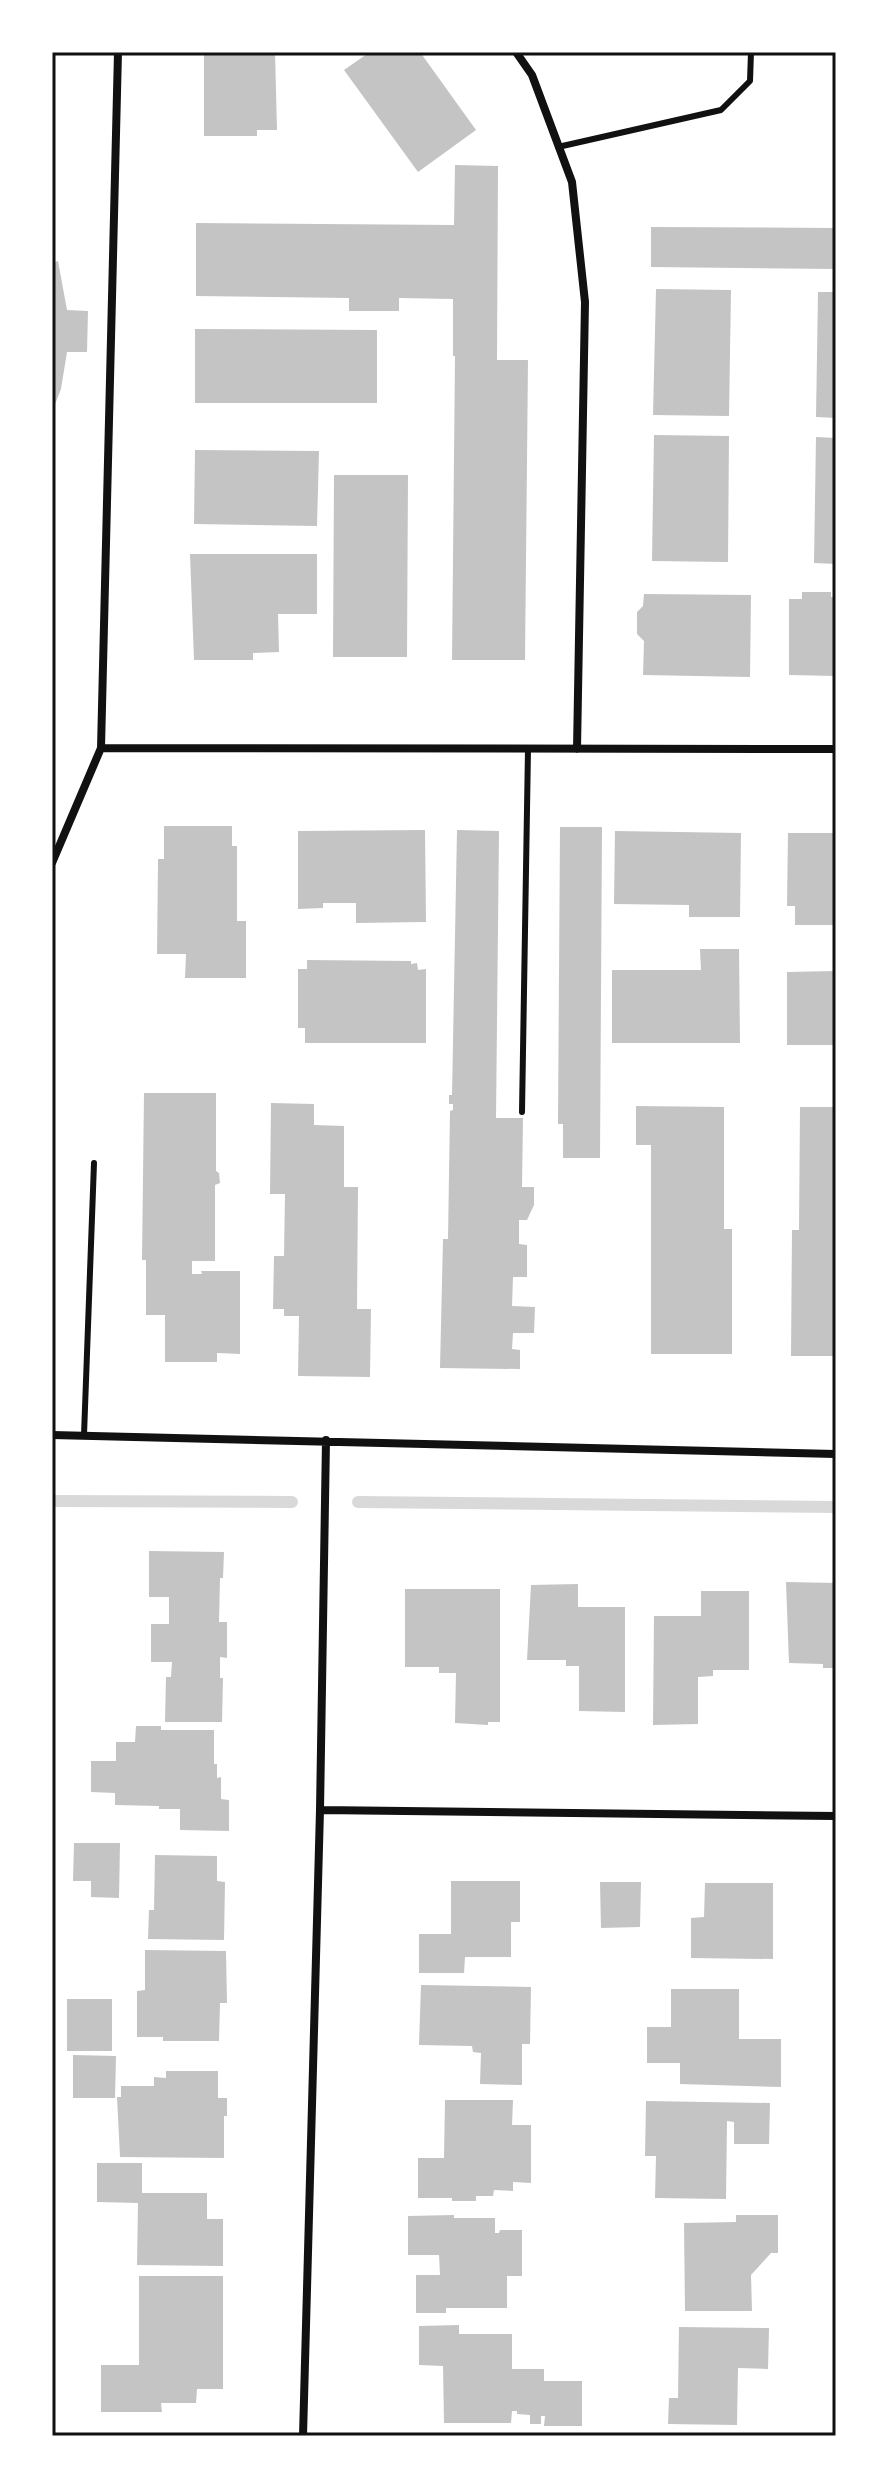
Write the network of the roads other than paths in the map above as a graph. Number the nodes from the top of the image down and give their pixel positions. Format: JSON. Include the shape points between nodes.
{"nodes":[{"id":1,"x":118,"y":52,"type":"edge"},
{"id":2,"x":516,"y":52,"type":"edge"},
{"id":3,"x":751,"y":52,"type":"edge"},
{"id":4,"x":558,"y":147,"type":"junction"},
{"id":5,"x":101,"y":748,"type":"junction"},
{"id":6,"x":528,"y":749,"type":"junction"},
{"id":7,"x":577,"y":749,"type":"junction"},
{"id":8,"x":836,"y":749,"type":"edge"},
{"id":9,"x":52,"y":863,"type":"edge"},
{"id":10,"x":522,"y":1112,"type":"dead end"},
{"id":11,"x":94,"y":1163,"type":"dead end"},
{"id":12,"x":52,"y":1435,"type":"edge"},
{"id":13,"x":84,"y":1435,"type":"junction"},
{"id":14,"x":326,"y":1440,"type":"junction"},
{"id":15,"x":836,"y":1454,"type":"edge"},
{"id":16,"x":320,"y":1810,"type":"junction"},
{"id":17,"x":836,"y":1816,"type":"edge"},
{"id":18,"x":303,"y":2436,"type":"edge"}],
"edges":[{"from":1,"to":5,"type":"street"},
{"from":2,"to":4,"type":"street","via":[[532,75]]},
{"from":3,"to":4,"type":"lane","via":[[750,81],[721,110]]},
{"from":4,"to":7,"type":"street","via":[[572,182],[585,302]]},
{"from":5,"to":6,"type":"street"},
{"from":5,"to":9,"type":"street"},
{"from":6,"to":7,"type":"street"},
{"from":6,"to":10,"type":"lane"},
{"from":7,"to":8,"type":"street"},
{"from":11,"to":13,"type":"lane"},
{"from":12,"to":13,"type":"street"},
{"from":13,"to":14,"type":"street"},
{"from":14,"to":15,"type":"street"},
{"from":14,"to":16,"type":"street"},
{"from":16,"to":17,"type":"street"},
{"from":16,"to":18,"type":"street"}]}
